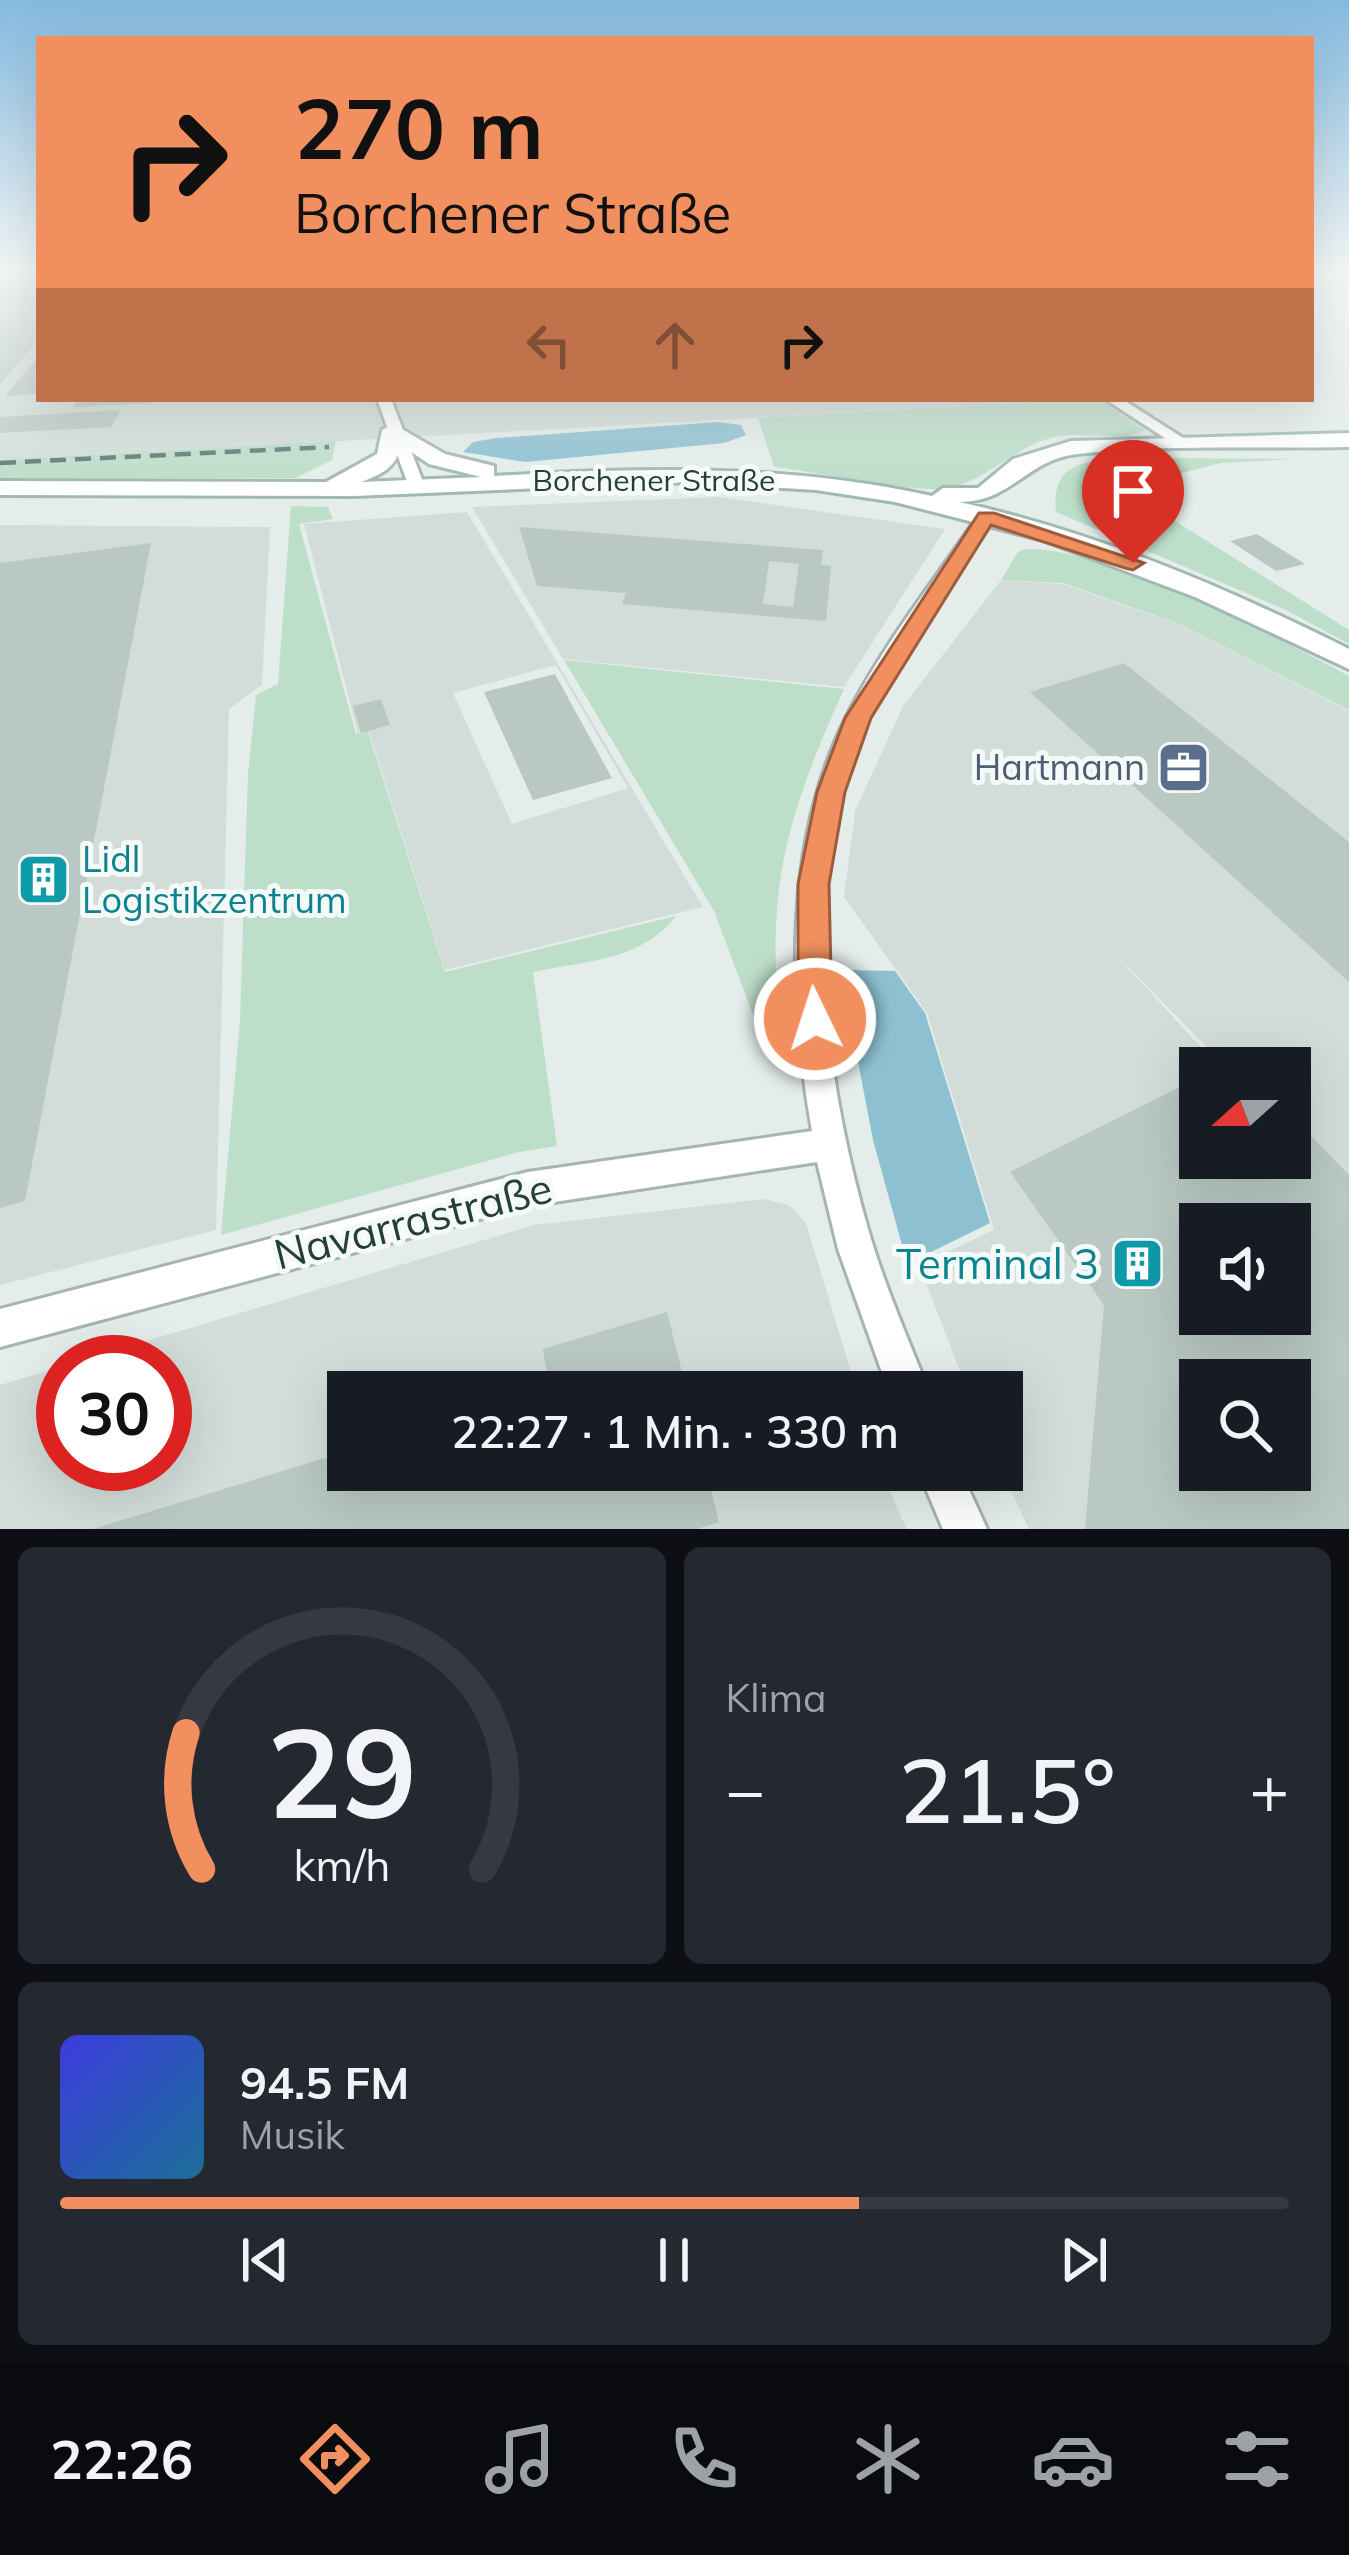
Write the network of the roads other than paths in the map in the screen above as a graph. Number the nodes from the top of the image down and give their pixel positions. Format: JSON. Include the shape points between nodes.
{"nodes":[{"id":1,"x":385,"y":402,"type":"edge"},
{"id":2,"x":1117,"y":402,"type":"edge"},
{"id":3,"x":393,"y":430,"type":"junction"},
{"id":4,"x":1349,"y":440,"type":"edge"},
{"id":5,"x":1186,"y":445,"type":"junction"},
{"id":6,"x":1036,"y":459,"type":"junction"},
{"id":7,"x":542,"y":479,"type":"junction"},
{"id":8,"x":781,"y":480,"type":"junction"},
{"id":9,"x":417,"y":487,"type":"junction"},
{"id":10,"x":0,"y":488,"type":"edge"},
{"id":11,"x":1014,"y":488,"type":"junction"},
{"id":12,"x":312,"y":490,"type":"junction"},
{"id":13,"x":986,"y":517,"type":"junction"},
{"id":14,"x":1133,"y":563,"type":"junction"},
{"id":15,"x":1349,"y":660,"type":"edge"},
{"id":16,"x":832,"y":1144,"type":"junction"},
{"id":17,"x":0,"y":1328,"type":"edge"},
{"id":18,"x":901,"y":1371,"type":"edge"},
{"id":19,"x":948,"y":1491,"type":"edge"},
{"id":20,"x":965,"y":1529,"type":"edge"}],
"edges":[{"from":1,"to":3,"type":"street"},
{"from":2,"to":5,"type":"street"},
{"from":3,"to":7,"type":"main road","via":[[437,459]]},
{"from":3,"to":9,"type":"street"},
{"from":3,"to":12,"type":"main road","via":[[388,457],[370,471]]},
{"from":4,"to":5,"type":"main road"},
{"from":5,"to":6,"type":"main road","via":[[1071,448]]},
{"from":6,"to":8,"type":"main road","via":[[997,488],[968,497],[832,477]]},
{"from":6,"to":11,"type":"main road"},
{"from":7,"to":8,"type":"main road","name":"Borchener Straße"},
{"from":7,"to":9,"type":"main road","name":"Borchener Straße"},
{"from":8,"to":13,"type":"main road","name":"Borchener Straße"},
{"from":9,"to":12,"type":"main road","name":"Borchener Straße"},
{"from":10,"to":12,"type":"main road","name":"Borchener Straße"},
{"from":11,"to":13,"type":"main road"},
{"from":11,"to":14,"type":"main road","via":[[1040,516]]},
{"from":13,"to":14,"type":"main road","name":"Borchener Straße"},
{"from":13,"to":16,"type":"street","via":[[858,718],[831,792],[811,937]]},
{"from":14,"to":15,"type":"main road","name":"Borchener Straße"},
{"from":16,"to":17,"type":"street","name":"Navarrastraße","via":[[528,1190]]},
{"from":16,"to":18,"type":"street","via":[[850,1228]]},
{"from":19,"to":20,"type":"street"}]}
